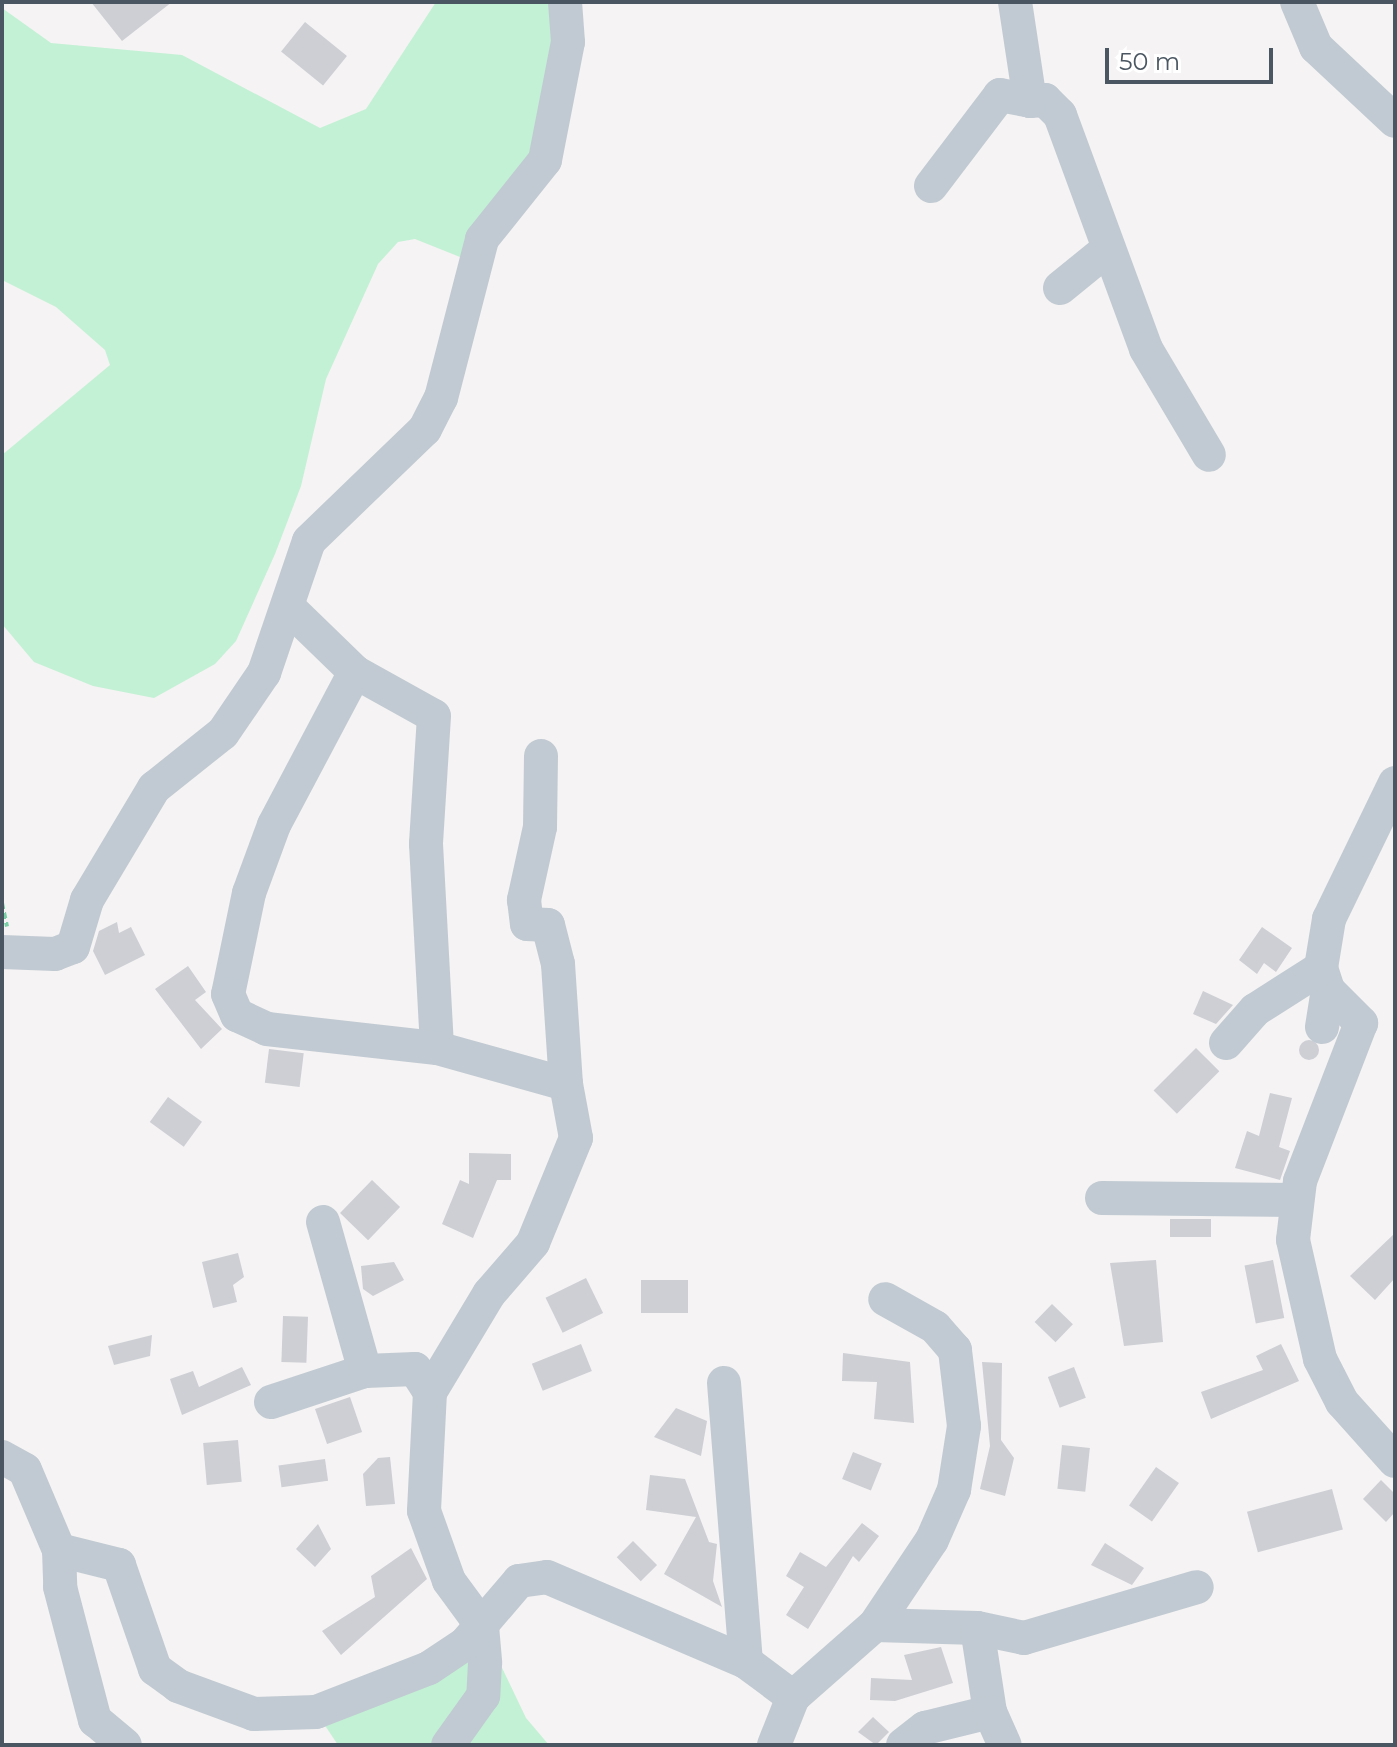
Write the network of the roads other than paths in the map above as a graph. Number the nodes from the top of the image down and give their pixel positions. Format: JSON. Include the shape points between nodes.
{"nodes":[{"id":1,"x":565,"y":2,"type":"edge"},
{"id":2,"x":1015,"y":2,"type":"edge"},
{"id":3,"x":1297,"y":2,"type":"edge"},
{"id":4,"x":1030,"y":101,"type":"junction"},
{"id":5,"x":1395,"y":121,"type":"edge"},
{"id":6,"x":931,"y":186,"type":"dead end"},
{"id":7,"x":1108,"y":249,"type":"junction"},
{"id":8,"x":1060,"y":288,"type":"dead end"},
{"id":9,"x":1209,"y":455,"type":"dead end"},
{"id":10,"x":288,"y":607,"type":"junction"},
{"id":11,"x":355,"y":672,"type":"junction"},
{"id":12,"x":541,"y":756,"type":"dead end"},
{"id":13,"x":1395,"y":783,"type":"edge"},
{"id":14,"x":2,"y":952,"type":"edge"},
{"id":15,"x":1325,"y":979,"type":"junction"},
{"id":16,"x":1322,"y":1027,"type":"dead end"},
{"id":17,"x":1226,"y":1043,"type":"dead end"},
{"id":18,"x":437,"y":1048,"type":"junction"},
{"id":19,"x":566,"y":1084,"type":"junction"},
{"id":20,"x":1102,"y":1198,"type":"dead end"},
{"id":21,"x":1295,"y":1200,"type":"junction"},
{"id":22,"x":323,"y":1222,"type":"dead end"},
{"id":23,"x":885,"y":1299,"type":"dead end"},
{"id":24,"x":365,"y":1371,"type":"junction"},
{"id":25,"x":724,"y":1383,"type":"dead end"},
{"id":26,"x":430,"y":1392,"type":"junction"},
{"id":27,"x":271,"y":1402,"type":"dead end"},
{"id":28,"x":2,"y":1457,"type":"edge"},
{"id":29,"x":1395,"y":1461,"type":"edge"},
{"id":30,"x":59,"y":1550,"type":"junction"},
{"id":31,"x":1197,"y":1587,"type":"dead end"},
{"id":32,"x":875,"y":1625,"type":"junction"},
{"id":33,"x":482,"y":1626,"type":"junction"},
{"id":34,"x":977,"y":1628,"type":"junction"},
{"id":35,"x":746,"y":1662,"type":"junction"},
{"id":36,"x":793,"y":1697,"type":"junction"},
{"id":37,"x":990,"y":1712,"type":"junction"},
{"id":38,"x":125,"y":1745,"type":"edge"},
{"id":39,"x":448,"y":1745,"type":"edge"},
{"id":40,"x":774,"y":1745,"type":"edge"},
{"id":41,"x":903,"y":1745,"type":"edge"},
{"id":42,"x":1005,"y":1745,"type":"edge"}],
"edges":[{"from":1,"to":10,"type":"street","via":[[568,42],[545,160],[482,239],[441,398],[425,429],[309,541]]},
{"from":2,"to":4,"type":"street"},
{"from":3,"to":5,"type":"street","via":[[1316,47]]},
{"from":4,"to":6,"type":"street","via":[[1000,95]]},
{"from":4,"to":7,"type":"street","via":[[1045,100],[1060,115]]},
{"from":7,"to":8,"type":"street"},
{"from":7,"to":9,"type":"street","via":[[1146,349]]},
{"from":10,"to":11,"type":"street"},
{"from":10,"to":14,"type":"street","via":[[264,673],[238,716],[154,788],[87,900],[73,947],[55,954]]},
{"from":11,"to":18,"type":"street","via":[[434,716],[426,844]]},
{"from":11,"to":18,"type":"street","via":[[274,825],[249,893],[228,994],[237,1015],[267,1029]]},
{"from":12,"to":19,"type":"street","via":[[540,827],[524,900],[527,924],[548,925],[558,964]]},
{"from":13,"to":15,"type":"street","via":[[1340,886]]},
{"from":15,"to":16,"type":"street"},
{"from":15,"to":17,"type":"street","via":[[1255,1010]]},
{"from":15,"to":21,"type":"street","via":[[1361,1023]]},
{"from":18,"to":19,"type":"street"},
{"from":19,"to":26,"type":"street","via":[[576,1138],[554,1200]]},
{"from":20,"to":21,"type":"street"},
{"from":21,"to":29,"type":"street","via":[[1300,1291],[1320,1359],[1342,1402]]},
{"from":22,"to":24,"type":"street"},
{"from":23,"to":32,"type":"street","via":[[935,1327],[955,1350],[964,1426],[954,1490],[932,1540]]},
{"from":24,"to":26,"type":"street","via":[[415,1369]]},
{"from":24,"to":27,"type":"street"},
{"from":25,"to":35,"type":"street"},
{"from":26,"to":33,"type":"street","via":[[424,1511],[449,1581]]},
{"from":28,"to":30,"type":"street","via":[[25,1470]]},
{"from":30,"to":33,"type":"street","via":[[119,1565],[155,1669],[178,1686],[254,1714],[316,1712],[450,1657]]},
{"from":30,"to":38,"type":"street","via":[[82,1688],[95,1720]]},
{"from":31,"to":34,"type":"street","via":[[1024,1638]]},
{"from":32,"to":34,"type":"street"},
{"from":32,"to":36,"type":"street"},
{"from":33,"to":35,"type":"street","via":[[519,1581],[547,1577]]},
{"from":33,"to":39,"type":"street","via":[[483,1696]]},
{"from":34,"to":37,"type":"street"},
{"from":35,"to":36,"type":"street"},
{"from":36,"to":40,"type":"street"},
{"from":37,"to":41,"type":"street","via":[[925,1728]]},
{"from":37,"to":42,"type":"street"}]}
